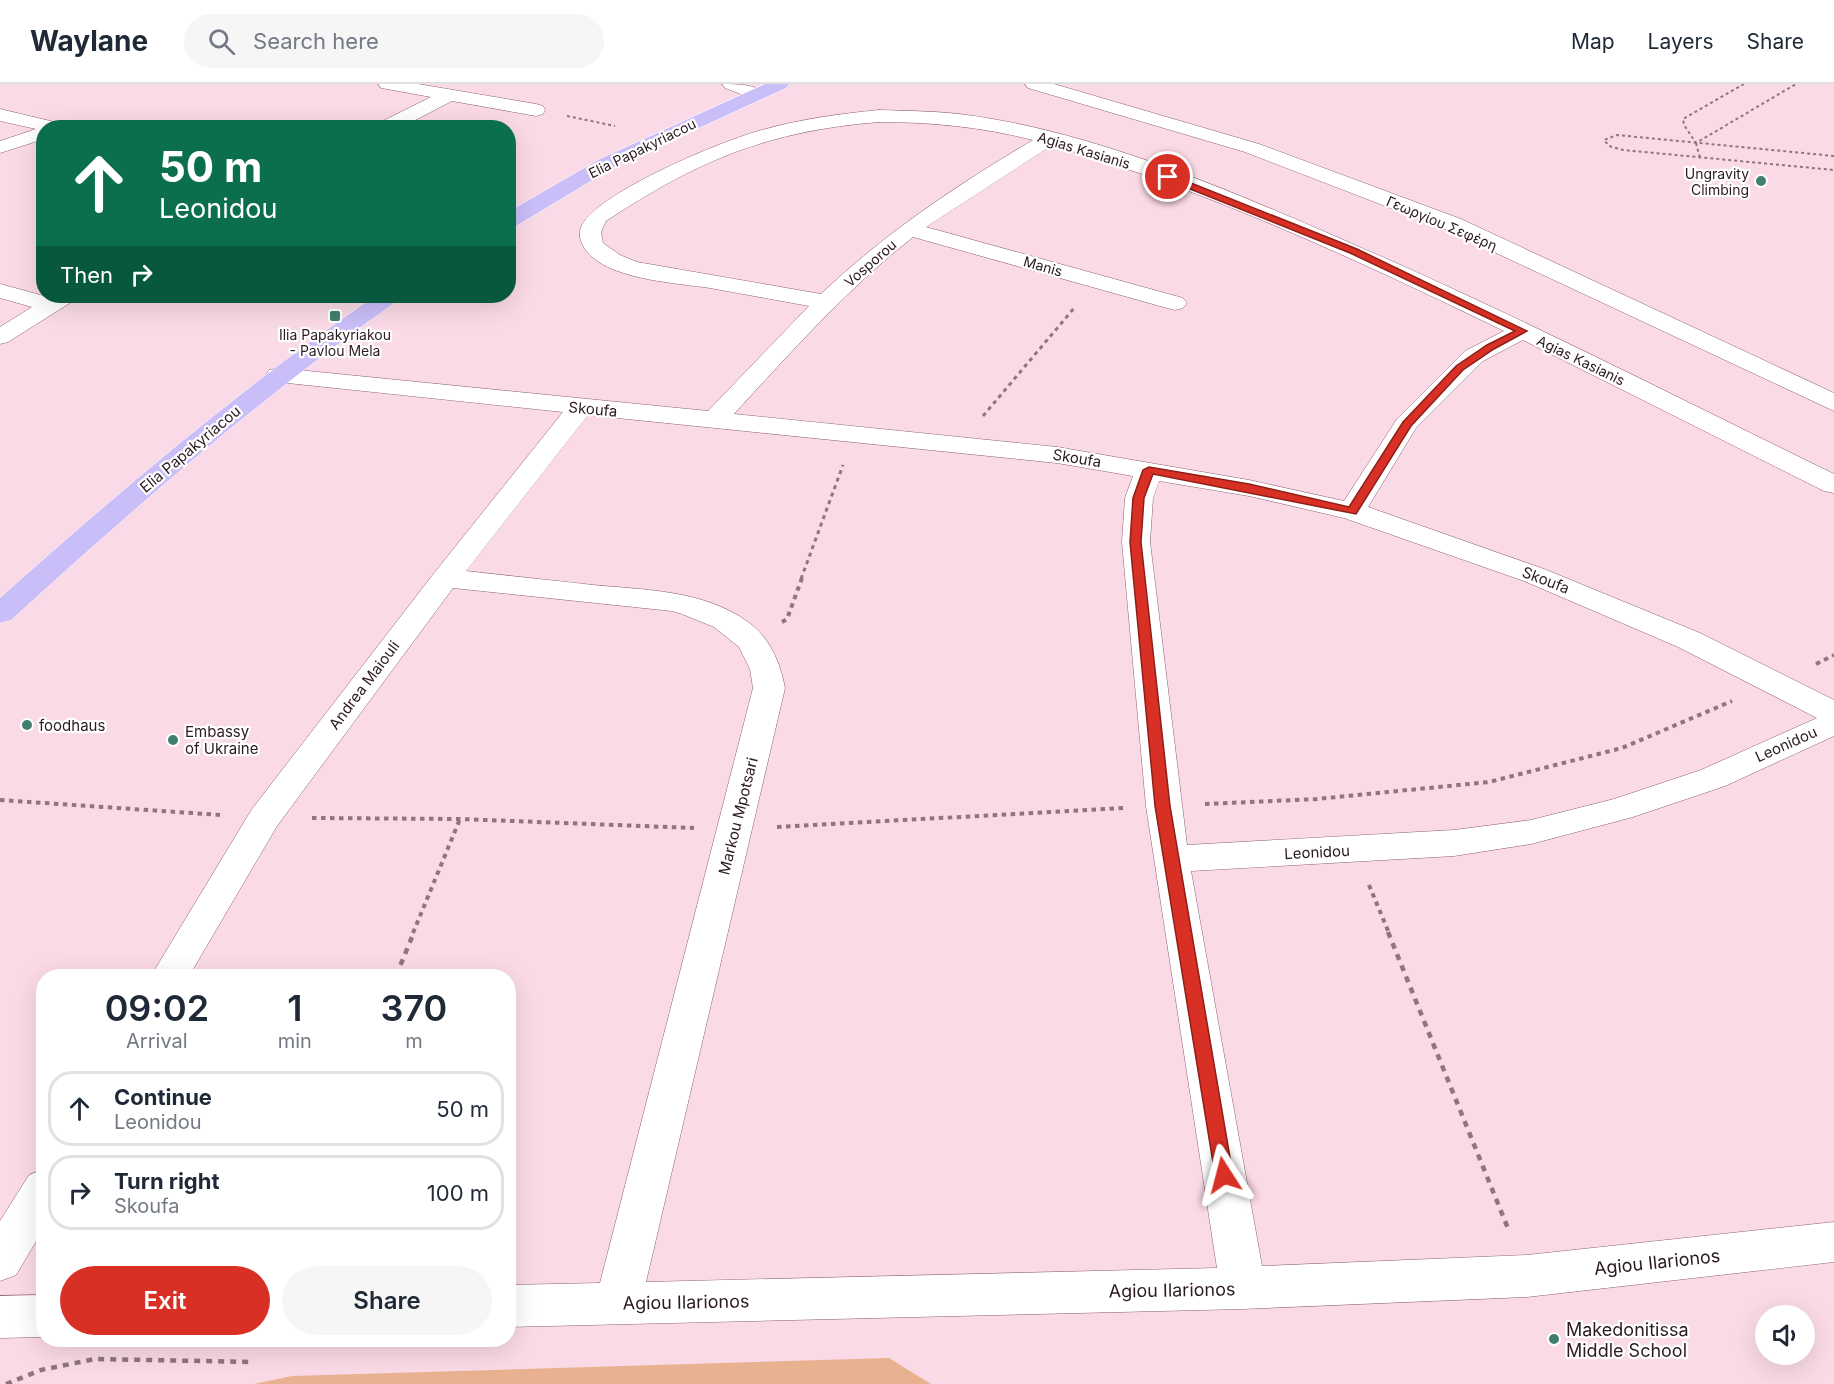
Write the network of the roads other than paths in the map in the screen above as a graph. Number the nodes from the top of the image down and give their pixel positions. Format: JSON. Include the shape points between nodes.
{"nodes":[{"id":1,"x":387,"y":84,"type":"edge"},
{"id":2,"x":731,"y":84,"type":"edge"},
{"id":3,"x":780,"y":84,"type":"edge"},
{"id":4,"x":1034,"y":84,"type":"edge"},
{"id":5,"x":756,"y":94,"type":"junction"},
{"id":6,"x":450,"y":95,"type":"junction"},
{"id":7,"x":536,"y":110,"type":"road end"},
{"id":8,"x":0,"y":116,"type":"edge"},
{"id":9,"x":400,"y":120,"type":"edge"},
{"id":10,"x":36,"y":124,"type":"edge"},
{"id":11,"x":36,"y":136,"type":"edge"},
{"id":12,"x":1050,"y":138,"type":"junction"},
{"id":13,"x":0,"y":147,"type":"edge"},
{"id":14,"x":516,"y":215,"type":"edge"},
{"id":15,"x":910,"y":229,"type":"junction"},
{"id":16,"x":0,"y":291,"type":"edge"},
{"id":17,"x":36,"y":297,"type":"edge"},
{"id":18,"x":827,"y":302,"type":"junction"},
{"id":19,"x":52,"y":303,"type":"edge"},
{"id":20,"x":379,"y":303,"type":"edge"},
{"id":21,"x":1175,"y":303,"type":"dead end"},
{"id":22,"x":1522,"y":331,"type":"junction"},
{"id":23,"x":0,"y":337,"type":"edge"},
{"id":24,"x":278,"y":375,"type":"junction"},
{"id":25,"x":1834,"y":402,"type":"edge"},
{"id":26,"x":580,"y":408,"type":"junction"},
{"id":27,"x":715,"y":419,"type":"junction"},
{"id":28,"x":1149,"y":470,"type":"junction"},
{"id":29,"x":1834,"y":485,"type":"edge"},
{"id":30,"x":1352,"y":511,"type":"junction"},
{"id":31,"x":445,"y":578,"type":"junction"},
{"id":32,"x":0,"y":614,"type":"edge"},
{"id":33,"x":1834,"y":713,"type":"edge"},
{"id":34,"x":1834,"y":723,"type":"edge"},
{"id":35,"x":1171,"y":859,"type":"junction"},
{"id":36,"x":174,"y":969,"type":"edge"},
{"id":37,"x":36,"y":1201,"type":"edge"},
{"id":38,"x":1834,"y":1242,"type":"edge"},
{"id":39,"x":0,"y":1261,"type":"edge"},
{"id":40,"x":1243,"y":1288,"type":"junction"},
{"id":41,"x":618,"y":1304,"type":"junction"},
{"id":42,"x":516,"y":1306,"type":"edge"},
{"id":43,"x":36,"y":1316,"type":"edge"},
{"id":44,"x":0,"y":1317,"type":"edge"}],
"edges":[{"from":1,"to":6,"type":"street"},
{"from":2,"to":5,"type":"street"},
{"from":3,"to":5,"type":"main road","name":"Elia Papakyriacou"},
{"from":4,"to":25,"type":"street","name":"Γεωργίου Σεφέρη","via":[[1252,148],[1453,224]]},
{"from":5,"to":14,"type":"main road","name":"Elia Papakyriacou","via":[[607,164]]},
{"from":6,"to":7,"type":"street"},
{"from":6,"to":9,"type":"street"},
{"from":8,"to":10,"type":"street"},
{"from":11,"to":13,"type":"street"},
{"from":12,"to":15,"type":"street","name":"Vosporou"},
{"from":12,"to":18,"type":"street","name":"Agias Kasianis","via":[[969,120],[920,117],[879,116],[804,125],[733,144],[663,176],[592,225],[590,241],[619,263]]},
{"from":12,"to":22,"type":"street","name":"Agias Kasianis","via":[[1256,210],[1354,251]]},
{"from":15,"to":18,"type":"street","name":"Vosporou"},
{"from":15,"to":21,"type":"street","name":"Manis"},
{"from":16,"to":17,"type":"street"},
{"from":18,"to":27,"type":"street","name":"Vosporou"},
{"from":19,"to":23,"type":"street"},
{"from":20,"to":24,"type":"main road","name":"Elia Papakyriacou"},
{"from":22,"to":29,"type":"street","name":"Agias Kasianis"},
{"from":22,"to":30,"type":"street","via":[[1460,368],[1407,424]]},
{"from":24,"to":26,"type":"street","name":"Skoufa"},
{"from":24,"to":32,"type":"main road","name":"Elia Papakyriacou"},
{"from":26,"to":27,"type":"street","name":"Skoufa"},
{"from":26,"to":31,"type":"street","name":"Andrea Maiouli"},
{"from":27,"to":28,"type":"street","name":"Skoufa","via":[[1057,454]]},
{"from":28,"to":30,"type":"street","name":"Skoufa"},
{"from":28,"to":35,"type":"street","via":[[1139,498],[1136,542]]},
{"from":30,"to":33,"type":"street","name":"Skoufa","via":[[1602,602],[1689,640]]},
{"from":31,"to":36,"type":"street","name":"Andrea Maiouli","via":[[264,818]]},
{"from":31,"to":41,"type":"street","name":"Markou Mpotsari","via":[[675,602],[704,610],[742,631],[768,670],[769,688]]},
{"from":34,"to":35,"type":"street","name":"Leonidou","via":[[1713,778],[1543,830],[1454,843]]},
{"from":35,"to":40,"type":"street"},
{"from":37,"to":39,"type":"street"},
{"from":38,"to":40,"type":"street","name":"Agiou Ilarionos","via":[[1527,1276]]},
{"from":40,"to":41,"type":"street","name":"Agiou Ilarionos"},
{"from":41,"to":42,"type":"street","name":"Agiou Ilarionos"},
{"from":43,"to":44,"type":"street"}]}
